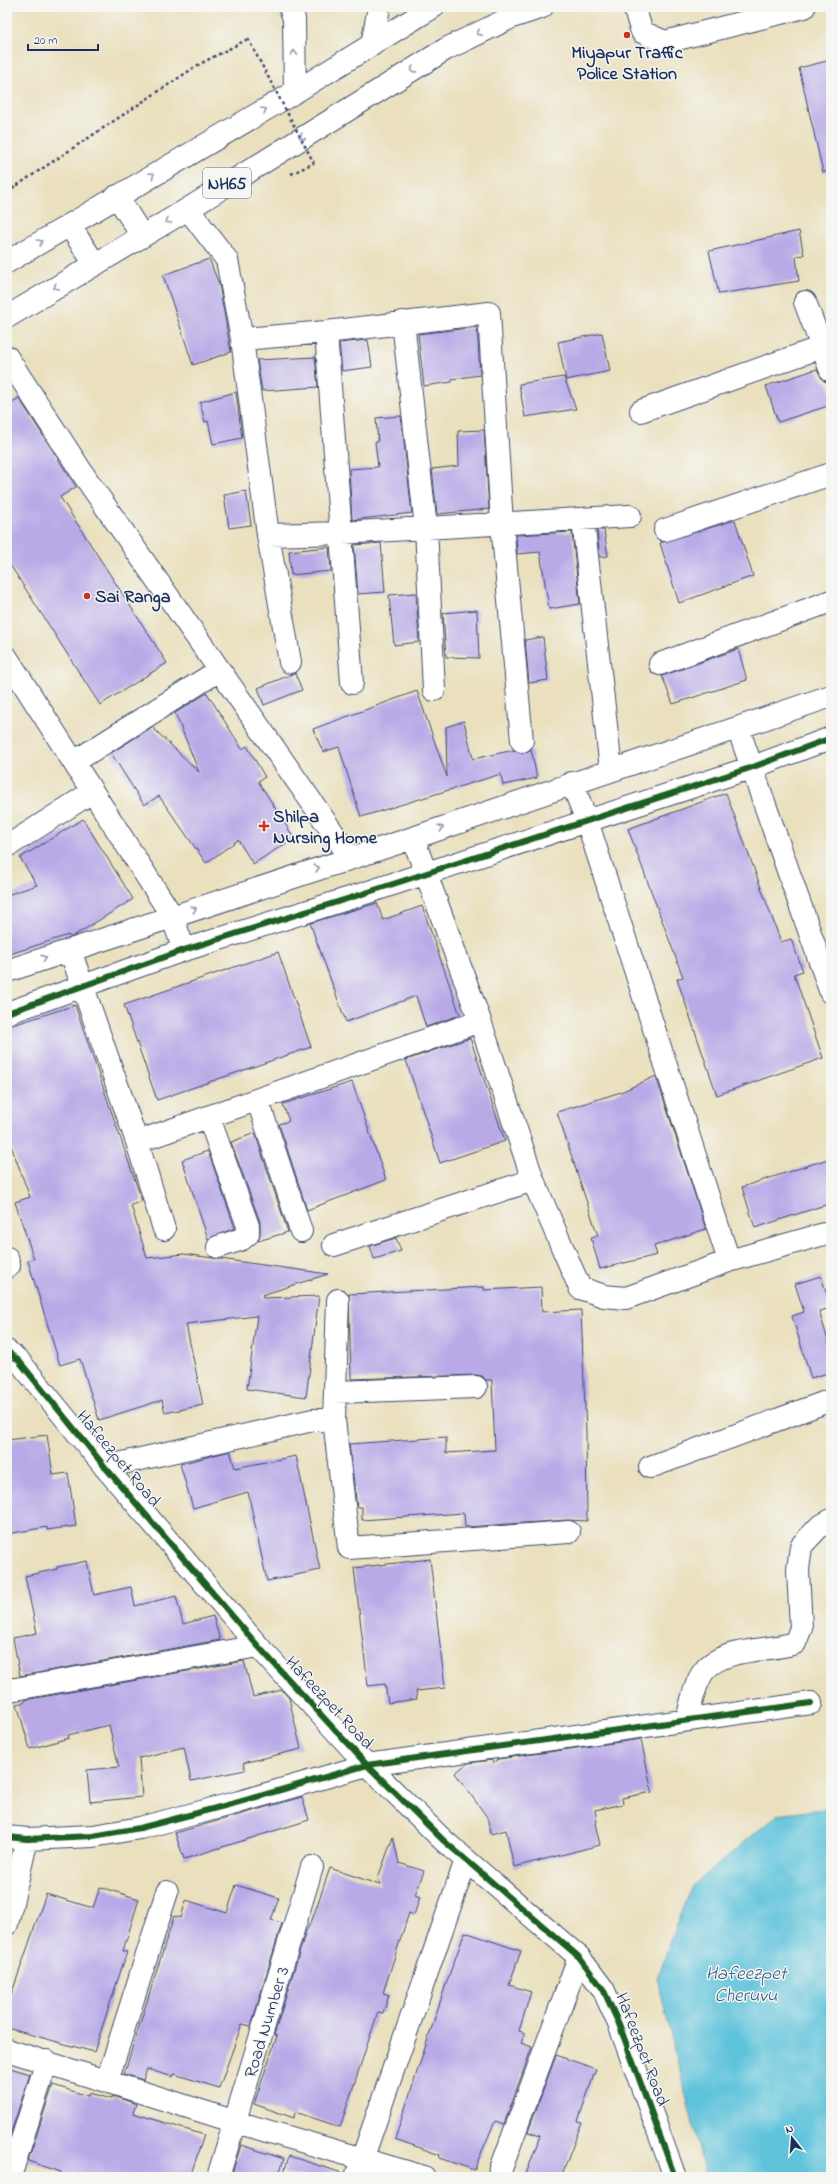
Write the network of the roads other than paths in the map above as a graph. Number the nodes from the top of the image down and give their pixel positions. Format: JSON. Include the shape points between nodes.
{"nodes":[{"id":1,"x":290,"y":7,"type":"edge"},
{"id":2,"x":379,"y":7,"type":"edge"},
{"id":3,"x":433,"y":7,"type":"edge"},
{"id":4,"x":542,"y":7,"type":"edge"},
{"id":5,"x":634,"y":7,"type":"edge"},
{"id":6,"x":804,"y":7,"type":"edge"},
{"id":7,"x":516,"y":12,"type":"edge"},
{"id":8,"x":372,"y":45,"type":"junction"},
{"id":9,"x":295,"y":92,"type":"junction"},
{"id":10,"x":117,"y":196,"type":"junction"},
{"id":11,"x":188,"y":209,"type":"junction"},
{"id":12,"x":69,"y":225,"type":"junction"},
{"id":13,"x":142,"y":236,"type":"junction"},
{"id":14,"x":7,"y":262,"type":"edge"},
{"id":15,"x":95,"y":264,"type":"junction"},
{"id":16,"x":805,"y":302,"type":"dead end"},
{"id":17,"x":7,"y":317,"type":"edge"},
{"id":18,"x":403,"y":322,"type":"junction"},
{"id":19,"x":326,"y":332,"type":"junction"},
{"id":20,"x":242,"y":339,"type":"junction"},
{"id":21,"x":7,"y":357,"type":"edge"},
{"id":22,"x":828,"y":363,"type":"edge"},
{"id":23,"x":641,"y":411,"type":"dead end"},
{"id":24,"x":831,"y":474,"type":"edge"},
{"id":25,"x":630,"y":516,"type":"dead end"},
{"id":26,"x":583,"y":520,"type":"junction"},
{"id":27,"x":502,"y":524,"type":"junction"},
{"id":28,"x":426,"y":528,"type":"junction"},
{"id":29,"x":665,"y":530,"type":"dead end"},
{"id":30,"x":341,"y":533,"type":"junction"},
{"id":31,"x":268,"y":535,"type":"junction"},
{"id":32,"x":831,"y":601,"type":"edge"},
{"id":33,"x":7,"y":658,"type":"edge"},
{"id":34,"x":290,"y":662,"type":"dead end"},
{"id":35,"x":660,"y":664,"type":"dead end"},
{"id":36,"x":218,"y":671,"type":"junction"},
{"id":37,"x":352,"y":683,"type":"dead end"},
{"id":38,"x":434,"y":690,"type":"dead end"},
{"id":39,"x":831,"y":696,"type":"edge"},
{"id":40,"x":738,"y":728,"type":"junction"},
{"id":41,"x":831,"y":738,"type":"edge"},
{"id":42,"x":522,"y":741,"type":"dead end"},
{"id":43,"x":74,"y":762,"type":"junction"},
{"id":44,"x":753,"y":766,"type":"junction"},
{"id":45,"x":611,"y":770,"type":"junction"},
{"id":46,"x":572,"y":783,"type":"junction"},
{"id":47,"x":92,"y":792,"type":"junction"},
{"id":48,"x":587,"y":821,"type":"junction"},
{"id":49,"x":413,"y":838,"type":"junction"},
{"id":50,"x":11,"y":844,"type":"dead end"},
{"id":51,"x":350,"y":857,"type":"junction"},
{"id":52,"x":426,"y":872,"type":"junction"},
{"id":53,"x":172,"y":916,"type":"junction"},
{"id":54,"x":70,"y":950,"type":"junction"},
{"id":55,"x":184,"y":950,"type":"junction"},
{"id":56,"x":7,"y":971,"type":"edge"},
{"id":57,"x":83,"y":988,"type":"junction"},
{"id":58,"x":831,"y":993,"type":"edge"},
{"id":59,"x":7,"y":1013,"type":"edge"},
{"id":60,"x":480,"y":1021,"type":"junction"},
{"id":61,"x":258,"y":1100,"type":"junction"},
{"id":62,"x":209,"y":1118,"type":"junction"},
{"id":63,"x":137,"y":1142,"type":"junction"},
{"id":64,"x":533,"y":1180,"type":"junction"},
{"id":65,"x":164,"y":1230,"type":"dead end"},
{"id":66,"x":301,"y":1231,"type":"dead end"},
{"id":67,"x":831,"y":1232,"type":"edge"},
{"id":68,"x":334,"y":1245,"type":"dead end"},
{"id":69,"x":218,"y":1247,"type":"dead end"},
{"id":70,"x":7,"y":1258,"type":"edge"},
{"id":71,"x":729,"y":1261,"type":"junction"},
{"id":72,"x":7,"y":1267,"type":"edge"},
{"id":73,"x":338,"y":1300,"type":"dead end"},
{"id":74,"x":7,"y":1351,"type":"edge"},
{"id":75,"x":476,"y":1387,"type":"dead end"},
{"id":76,"x":335,"y":1392,"type":"junction"},
{"id":77,"x":831,"y":1400,"type":"edge"},
{"id":78,"x":334,"y":1420,"type":"junction"},
{"id":79,"x":105,"y":1467,"type":"junction"},
{"id":80,"x":650,"y":1467,"type":"dead end"},
{"id":81,"x":831,"y":1520,"type":"edge"},
{"id":82,"x":569,"y":1532,"type":"dead end"},
{"id":83,"x":258,"y":1646,"type":"junction"},
{"id":84,"x":7,"y":1688,"type":"edge"},
{"id":85,"x":811,"y":1703,"type":"dead end"},
{"id":86,"x":687,"y":1720,"type":"junction"},
{"id":87,"x":367,"y":1765,"type":"junction"},
{"id":88,"x":17,"y":1838,"type":"edge"},
{"id":89,"x":466,"y":1860,"type":"junction"},
{"id":90,"x":312,"y":1867,"type":"dead end"},
{"id":91,"x":167,"y":1892,"type":"dead end"},
{"id":92,"x":7,"y":1924,"type":"edge"},
{"id":93,"x":579,"y":1957,"type":"junction"},
{"id":94,"x":7,"y":2050,"type":"edge"},
{"id":95,"x":47,"y":2061,"type":"junction"},
{"id":96,"x":107,"y":2081,"type":"junction"},
{"id":97,"x":236,"y":2122,"type":"junction"},
{"id":98,"x":359,"y":2168,"type":"edge"},
{"id":99,"x":10,"y":2177,"type":"edge"},
{"id":100,"x":218,"y":2177,"type":"edge"},
{"id":101,"x":424,"y":2177,"type":"edge"},
{"id":102,"x":498,"y":2177,"type":"edge"},
{"id":103,"x":675,"y":2177,"type":"edge"}],
"edges":[{"from":9,"to":1,"type":"main road","one_way":true,"via":[[294,19]]},
{"from":2,"to":8,"type":"main road"},
{"from":3,"to":8,"type":"main road","number":"NH65"},
{"from":4,"to":7,"type":"main road","number":"NH65"},
{"from":5,"to":6,"type":"main road","via":[[642,32],[666,42]]},
{"from":7,"to":11,"type":"main road","number":"NH65","one_way":true,"via":[[446,49]]},
{"from":8,"to":9,"type":"main road","number":"NH65"},
{"from":10,"to":9,"type":"main road","number":"NH65","one_way":true},
{"from":10,"to":12,"type":"main road","number":"NH65"},
{"from":10,"to":13,"type":"main road"},
{"from":11,"to":13,"type":"main road","number":"NH65","one_way":true},
{"from":11,"to":20,"type":"main road","via":[[227,260]]},
{"from":14,"to":12,"type":"main road","number":"NH65","one_way":true},
{"from":12,"to":15,"type":"main road"},
{"from":13,"to":15,"type":"main road","number":"NH65"},
{"from":15,"to":17,"type":"main road","number":"NH65","one_way":true},
{"from":16,"to":22,"type":"main road"},
{"from":18,"to":19,"type":"main road"},
{"from":18,"to":27,"type":"main road","via":[[489,313]]},
{"from":18,"to":28,"type":"main road"},
{"from":19,"to":20,"type":"main road"},
{"from":19,"to":30,"type":"main road"},
{"from":20,"to":31,"type":"main road"},
{"from":21,"to":36,"type":"main road","via":[[86,480]]},
{"from":22,"to":23,"type":"main road"},
{"from":24,"to":29,"type":"main road"},
{"from":25,"to":26,"type":"main road"},
{"from":26,"to":27,"type":"main road"},
{"from":26,"to":45,"type":"main road"},
{"from":27,"to":28,"type":"main road"},
{"from":27,"to":42,"type":"main road"},
{"from":28,"to":30,"type":"main road"},
{"from":28,"to":38,"type":"main road"},
{"from":30,"to":31,"type":"main road"},
{"from":30,"to":37,"type":"main road"},
{"from":31,"to":34,"type":"main road"},
{"from":32,"to":35,"type":"main road"},
{"from":33,"to":43,"type":"main road"},
{"from":36,"to":43,"type":"main road"},
{"from":36,"to":51,"type":"main road"},
{"from":39,"to":40,"type":"main road"},
{"from":40,"to":44,"type":"main road"},
{"from":40,"to":45,"type":"main road"},
{"from":41,"to":44,"type":"main road"},
{"from":43,"to":47,"type":"main road"},
{"from":44,"to":48,"type":"main road"},
{"from":44,"to":58,"type":"main road"},
{"from":45,"to":46,"type":"main road"},
{"from":46,"to":48,"type":"main road"},
{"from":49,"to":46,"type":"main road","one_way":true},
{"from":47,"to":50,"type":"main road"},
{"from":47,"to":53,"type":"main road"},
{"from":48,"to":52,"type":"main road"},
{"from":48,"to":71,"type":"main road"},
{"from":49,"to":51,"type":"main road"},
{"from":49,"to":52,"type":"main road"},
{"from":53,"to":51,"type":"main road","one_way":true},
{"from":52,"to":55,"type":"main road"},
{"from":52,"to":60,"type":"main road"},
{"from":53,"to":54,"type":"main road"},
{"from":53,"to":55,"type":"main road"},
{"from":56,"to":54,"type":"main road","one_way":true},
{"from":54,"to":57,"type":"main road"},
{"from":55,"to":57,"type":"main road"},
{"from":57,"to":59,"type":"main road"},
{"from":57,"to":63,"type":"main road"},
{"from":60,"to":61,"type":"main road"},
{"from":60,"to":64,"type":"main road"},
{"from":61,"to":62,"type":"main road"},
{"from":61,"to":66,"type":"main road"},
{"from":62,"to":63,"type":"main road"},
{"from":62,"to":69,"type":"main road","via":[[248,1226],[248,1234],[242,1239]]},
{"from":63,"to":65,"type":"main road"},
{"from":64,"to":68,"type":"main road"},
{"from":64,"to":71,"type":"main road","via":[[580,1288],[604,1296],[626,1298]]},
{"from":67,"to":71,"type":"main road"},
{"from":70,"to":72,"type":"main road"},
{"from":73,"to":76,"type":"main road"},
{"from":74,"to":79,"type":"main road","name":"Hafeezpet Road","via":[[19,1360]]},
{"from":75,"to":76,"type":"main road"},
{"from":76,"to":78,"type":"main road"},
{"from":77,"to":80,"type":"main road"},
{"from":78,"to":79,"type":"main road","via":[[313,1420]]},
{"from":78,"to":82,"type":"main road","via":[[349,1548]]},
{"from":79,"to":83,"type":"main road","name":"Hafeezpet Road"},
{"from":81,"to":86,"type":"main road","via":[[819,1527],[801,1546],[798,1570],[801,1628],[795,1643],[723,1656],[704,1671],[694,1692]]},
{"from":83,"to":84,"type":"main road","via":[[10,1690]]},
{"from":83,"to":87,"type":"main road","name":"Hafeezpet Road"},
{"from":85,"to":86,"type":"main road"},
{"from":86,"to":87,"type":"main road"},
{"from":87,"to":88,"type":"main road","via":[[140,1828],[93,1836]]},
{"from":87,"to":89,"type":"main road","name":"Hafeezpet Road"},
{"from":88,"to":92,"type":"main road"},
{"from":89,"to":93,"type":"main road","name":"Hafeezpet Road"},
{"from":89,"to":98,"type":"main road"},
{"from":90,"to":97,"type":"main road","name":"Road Number 3"},
{"from":91,"to":96,"type":"main road"},
{"from":93,"to":102,"type":"main road"},
{"from":93,"to":103,"type":"main road","name":"Hafeezpet Road","via":[[603,1989],[619,2024]]},
{"from":94,"to":95,"type":"main road"},
{"from":95,"to":96,"type":"main road"},
{"from":95,"to":99,"type":"main road"},
{"from":96,"to":97,"type":"main road"},
{"from":97,"to":98,"type":"main road"},
{"from":97,"to":100,"type":"main road","name":"Road Number 3"},
{"from":98,"to":101,"type":"main road"}]}
